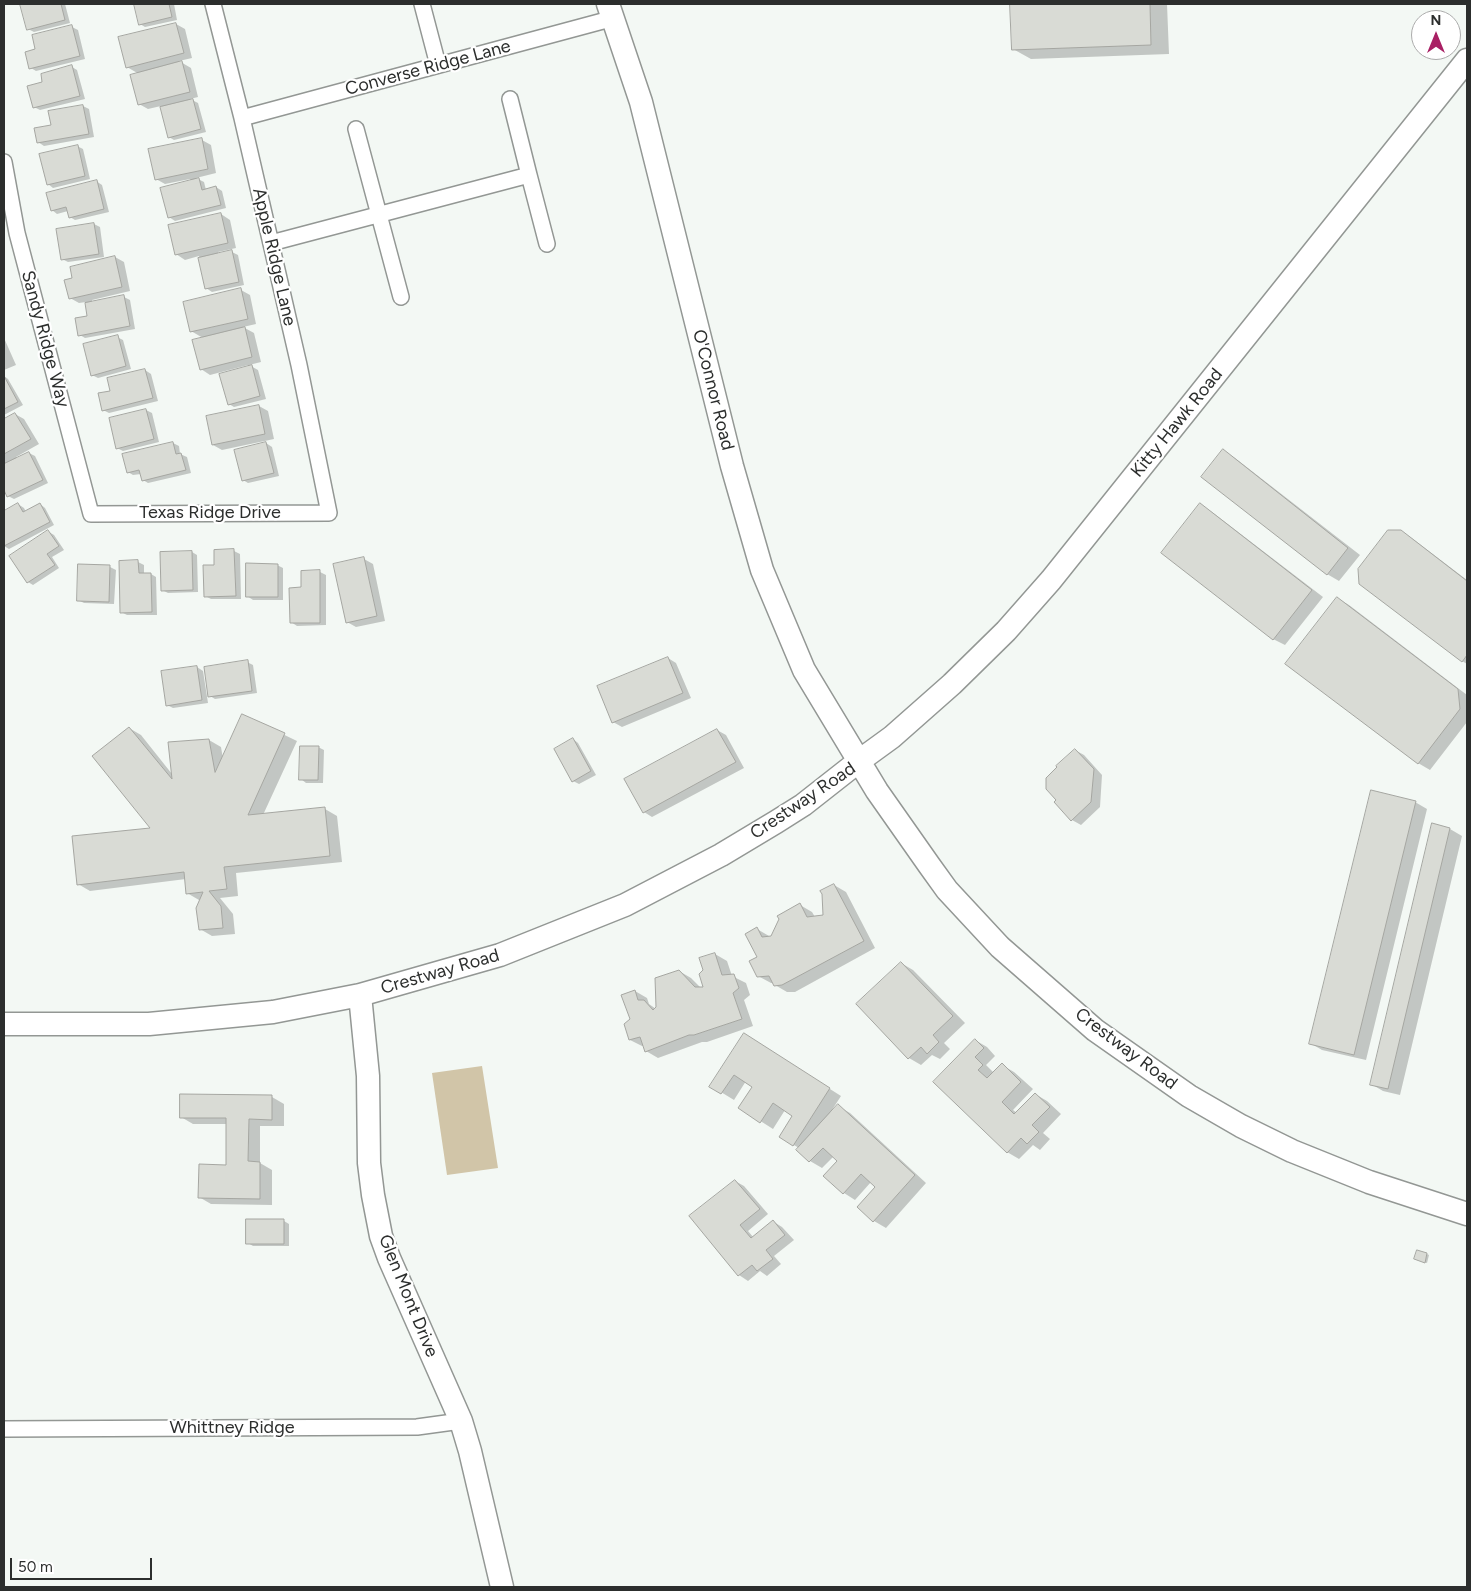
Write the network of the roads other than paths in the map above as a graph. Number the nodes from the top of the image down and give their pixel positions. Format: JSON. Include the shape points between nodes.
{"nodes":[{"id":1,"x":212,"y":4,"type":"edge"},
{"id":2,"x":422,"y":4,"type":"edge"},
{"id":3,"x":611,"y":11,"type":"edge"},
{"id":4,"x":1467,"y":60,"type":"edge"},
{"id":5,"x":438,"y":64,"type":"junction"},
{"id":6,"x":510,"y":99,"type":"dead end"},
{"id":7,"x":242,"y":118,"type":"junction"},
{"id":8,"x":356,"y":129,"type":"dead end"},
{"id":9,"x":4,"y":162,"type":"edge"},
{"id":10,"x":529,"y":175,"type":"junction"},
{"id":11,"x":378,"y":214,"type":"junction"},
{"id":12,"x":271,"y":243,"type":"junction"},
{"id":13,"x":547,"y":244,"type":"dead end"},
{"id":14,"x":401,"y":298,"type":"dead end"},
{"id":15,"x":329,"y":513,"type":"joint"},
{"id":16,"x":91,"y":514,"type":"joint"},
{"id":17,"x":859,"y":760,"type":"junction"},
{"id":18,"x":360,"y":995,"type":"junction"},
{"id":19,"x":4,"y":1024,"type":"edge"},
{"id":20,"x":1467,"y":1214,"type":"edge"},
{"id":21,"x":461,"y":1421,"type":"junction"},
{"id":22,"x":4,"y":1429,"type":"edge"},
{"id":23,"x":502,"y":1587,"type":"edge"}],
"edges":[{"from":1,"to":7,"type":"street","name":"Apple Ridge Lane"},
{"from":2,"to":5,"type":"street"},
{"from":3,"to":5,"type":"street","name":"Converse Ridge Lane"},
{"from":3,"to":17,"type":"main road","name":"O'Connor Road","via":[[641,102],[732,466],[762,570],[804,670]]},
{"from":4,"to":17,"type":"main road","name":"Kitty Hawk Road","via":[[1052,580],[952,684],[892,737]]},
{"from":5,"to":7,"type":"street","name":"Converse Ridge Lane"},
{"from":6,"to":10,"type":"street"},
{"from":7,"to":12,"type":"street","name":"Apple Ridge Lane"},
{"from":8,"to":11,"type":"street"},
{"from":9,"to":16,"type":"street","name":"Sandy Ridge Way","via":[[17,233]]},
{"from":10,"to":11,"type":"street"},
{"from":10,"to":13,"type":"street"},
{"from":11,"to":12,"type":"street"},
{"from":11,"to":14,"type":"street"},
{"from":12,"to":15,"type":"street","name":"Apple Ridge Lane"},
{"from":15,"to":16,"type":"street","name":"Texas Ridge Drive"},
{"from":17,"to":18,"type":"main road","name":"Crestway Road","via":[[803,805],[776,822],[625,905],[500,955]]},
{"from":17,"to":20,"type":"main road","name":"Crestway Road","via":[[947,890],[1000,946],[1096,1030],[1189,1096],[1292,1152],[1369,1182]]},
{"from":18,"to":19,"type":"main road","name":"Crestway Road","via":[[273,1012],[149,1024]]},
{"from":18,"to":21,"type":"main road","name":"Glen Mont Drive","via":[[368,1076],[369,1164],[381,1236]]},
{"from":21,"to":22,"type":"street","name":"Whittney Ridge","via":[[417,1427]]},
{"from":21,"to":23,"type":"main road","name":"Glen Mont Drive"}]}
